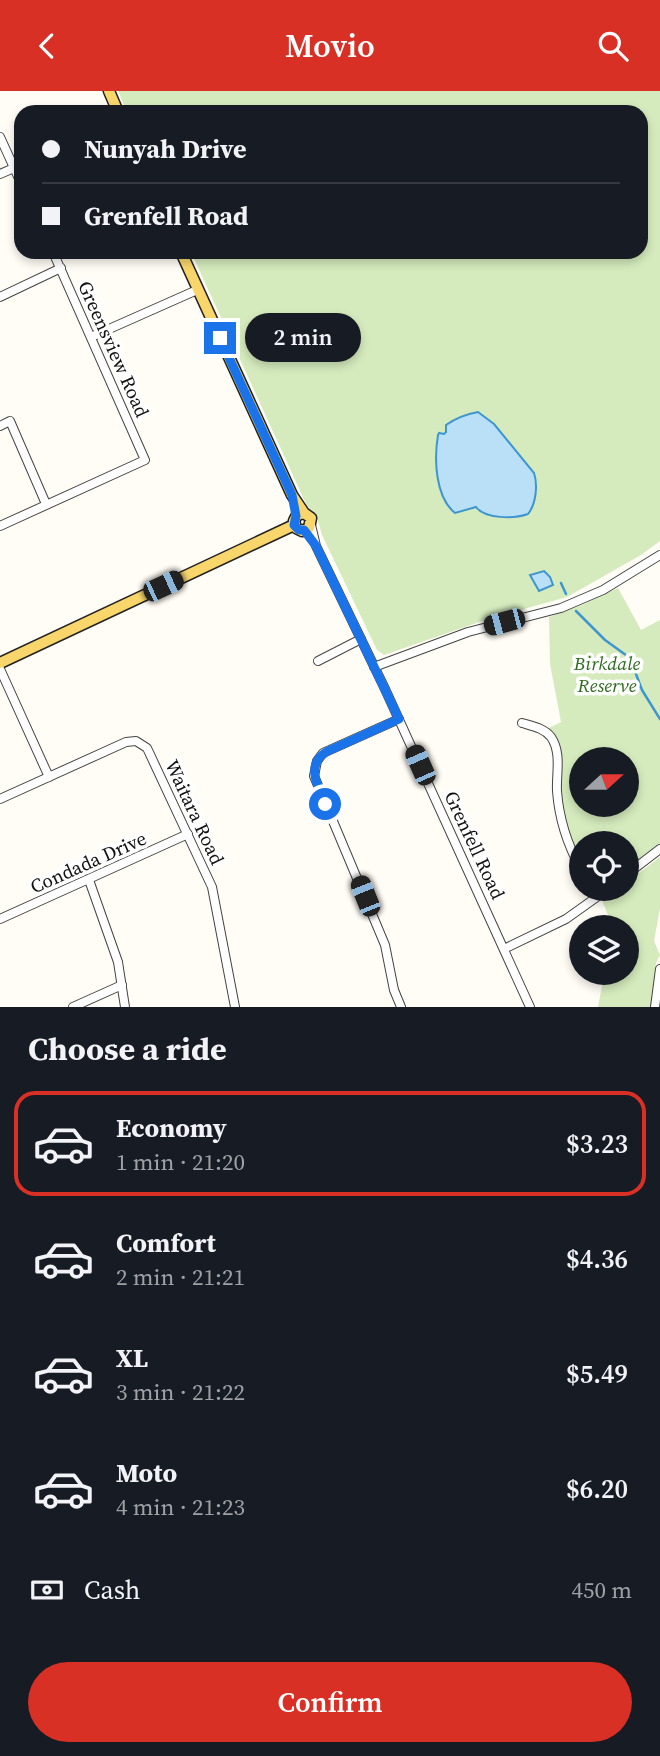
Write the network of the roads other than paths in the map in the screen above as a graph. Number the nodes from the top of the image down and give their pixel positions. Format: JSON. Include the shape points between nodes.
{"nodes":[{"id":1,"x":0,"y":137,"type":"edge"},
{"id":2,"x":14,"y":168,"type":"joint"},
{"id":3,"x":0,"y":174,"type":"edge"},
{"id":4,"x":56,"y":259,"type":"edge"},
{"id":5,"x":184,"y":259,"type":"edge"},
{"id":6,"x":61,"y":268,"type":"junction"},
{"id":7,"x":197,"y":290,"type":"junction"},
{"id":8,"x":0,"y":297,"type":"edge"},
{"id":9,"x":91,"y":337,"type":"junction"},
{"id":10,"x":0,"y":426,"type":"edge"},
{"id":11,"x":46,"y":504,"type":"junction"},
{"id":12,"x":302,"y":522,"type":"junction"},
{"id":13,"x":0,"y":526,"type":"edge"},
{"id":14,"x":660,"y":555,"type":"edge"},
{"id":15,"x":361,"y":639,"type":"junction"},
{"id":16,"x":318,"y":661,"type":"dead end"},
{"id":17,"x":0,"y":663,"type":"edge"},
{"id":18,"x":374,"y":667,"type":"junction"},
{"id":19,"x":0,"y":669,"type":"edge"},
{"id":20,"x":399,"y":719,"type":"junction"},
{"id":21,"x":522,"y":723,"type":"dead end"},
{"id":22,"x":49,"y":777,"type":"junction"},
{"id":23,"x":0,"y":799,"type":"edge"},
{"id":24,"x":188,"y":834,"type":"junction"},
{"id":25,"x":569,"y":848,"type":"edge"},
{"id":26,"x":660,"y":849,"type":"edge"},
{"id":27,"x":639,"y":865,"type":"edge"},
{"id":28,"x":89,"y":880,"type":"junction"},
{"id":29,"x":587,"y":901,"type":"edge"},
{"id":30,"x":0,"y":919,"type":"edge"},
{"id":31,"x":503,"y":949,"type":"junction"},
{"id":32,"x":660,"y":969,"type":"edge"},
{"id":33,"x":122,"y":985,"type":"junction"},
{"id":34,"x":657,"y":1001,"type":"edge"},
{"id":35,"x":73,"y":1007,"type":"edge"},
{"id":36,"x":125,"y":1007,"type":"edge"},
{"id":37,"x":236,"y":1007,"type":"edge"},
{"id":38,"x":401,"y":1007,"type":"edge"},
{"id":39,"x":530,"y":1007,"type":"edge"}],
"edges":[{"from":1,"to":2,"type":"street"},
{"from":2,"to":3,"type":"street"},
{"from":4,"to":6,"type":"street","name":"Greensview Road"},
{"from":5,"to":7,"type":"main road","name":"Grenfell Road"},
{"from":6,"to":8,"type":"street"},
{"from":6,"to":9,"type":"street","name":"Greensview Road"},
{"from":7,"to":9,"type":"street"},
{"from":7,"to":12,"type":"main road","name":"Grenfell Road"},
{"from":9,"to":11,"type":"street","name":"Greensview Road","via":[[145,460]]},
{"from":10,"to":11,"type":"street","via":[[10,421]]},
{"from":11,"to":13,"type":"street"},
{"from":12,"to":15,"type":"street","name":"Grenfell Road"},
{"from":12,"to":17,"type":"main road"},
{"from":14,"to":18,"type":"street","via":[[603,590],[561,608],[468,632]]},
{"from":15,"to":16,"type":"street"},
{"from":15,"to":18,"type":"street","name":"Grenfell Road"},
{"from":18,"to":20,"type":"street","name":"Grenfell Road"},
{"from":19,"to":22,"type":"street"},
{"from":20,"to":31,"type":"street","name":"Grenfell Road"},
{"from":20,"to":38,"type":"street","via":[[323,753],[314,776],[385,946]]},
{"from":21,"to":25,"type":"street","via":[[541,729],[556,748],[557,792]]},
{"from":22,"to":23,"type":"street","name":"Waitara Road"},
{"from":22,"to":24,"type":"street","name":"Waitara Road","via":[[136,741],[147,748]]},
{"from":24,"to":28,"type":"street","name":"Condada Drive"},
{"from":24,"to":37,"type":"street","name":"Waitara Road","via":[[212,887]]},
{"from":26,"to":27,"type":"street"},
{"from":28,"to":30,"type":"street","name":"Condada Drive"},
{"from":28,"to":33,"type":"street"},
{"from":29,"to":31,"type":"street","via":[[566,919]]},
{"from":31,"to":39,"type":"street","name":"Grenfell Road"},
{"from":32,"to":34,"type":"street"},
{"from":33,"to":35,"type":"street"},
{"from":33,"to":36,"type":"street"}]}
